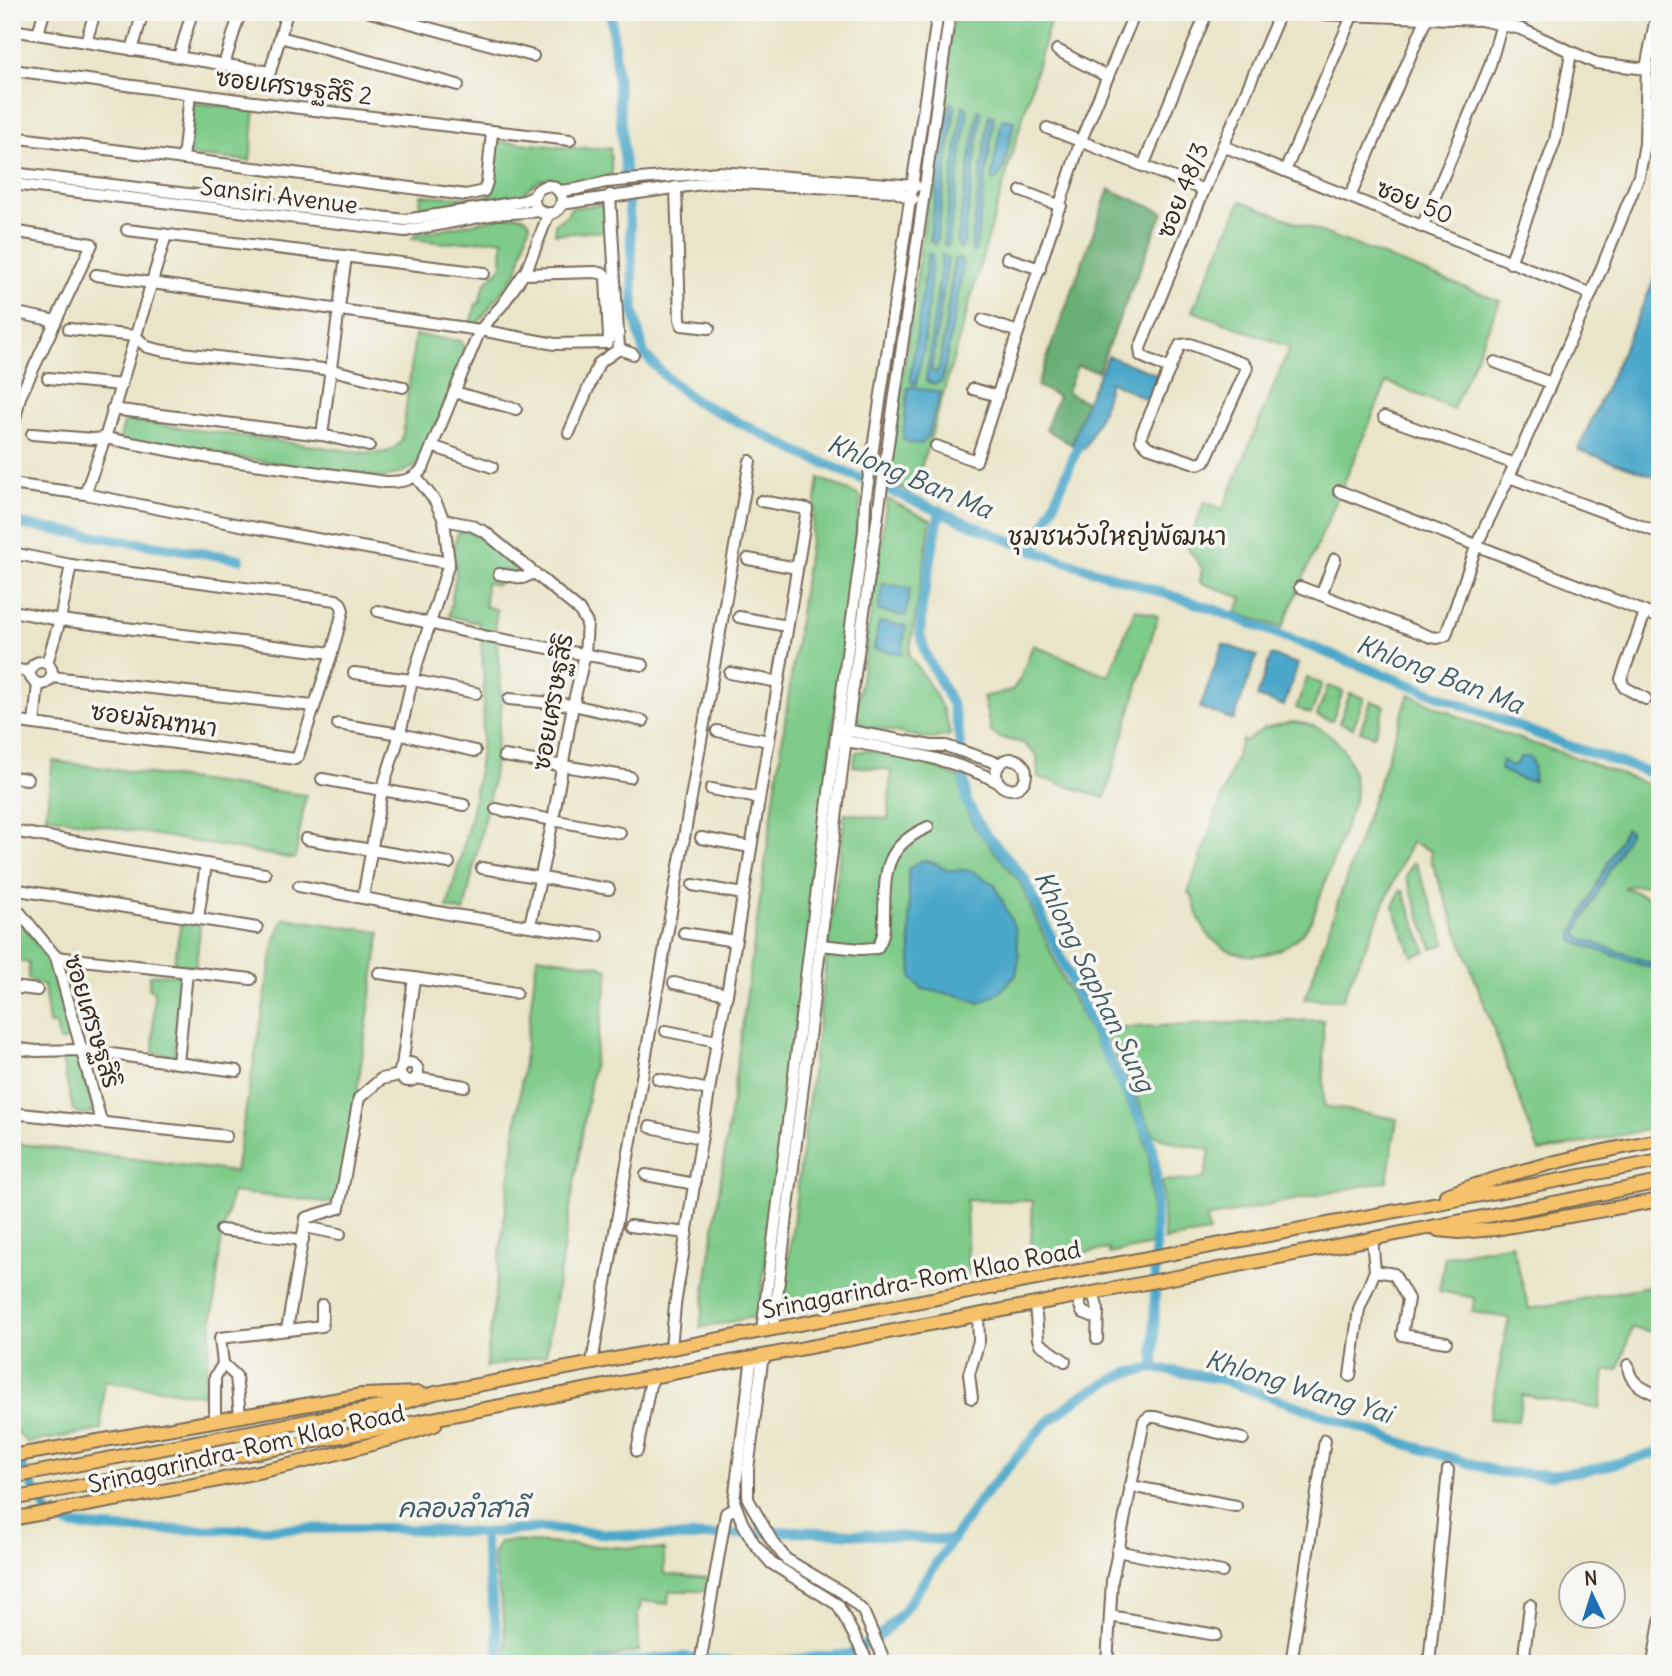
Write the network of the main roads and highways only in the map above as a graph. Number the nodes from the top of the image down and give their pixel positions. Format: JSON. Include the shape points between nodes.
{"nodes":[{"id":1,"x":1660,"y":1140,"type":"edge"},
{"id":2,"x":1660,"y":1161,"type":"edge"},
{"id":3,"x":1660,"y":1182,"type":"edge"},
{"id":4,"x":1660,"y":1200,"type":"edge"},
{"id":5,"x":1416,"y":1206,"type":"junction"},
{"id":6,"x":1424,"y":1229,"type":"junction"},
{"id":7,"x":435,"y":1393,"type":"junction"},
{"id":8,"x":487,"y":1409,"type":"junction"},
{"id":9,"x":12,"y":1456,"type":"edge"},
{"id":10,"x":12,"y":1477,"type":"edge"},
{"id":11,"x":12,"y":1499,"type":"edge"},
{"id":12,"x":12,"y":1519,"type":"edge"}],
"edges":[{"from":1,"to":5,"type":"main road","name":"Srinagarindra-Rom Klao Road","via":[[1497,1177]]},
{"from":2,"to":5,"type":"main road","name":"Srinagarindra-Rom Klao Road"},
{"from":3,"to":6,"type":"main road","name":"Srinagarindra-Rom Klao Road"},
{"from":4,"to":6,"type":"main road","name":"Srinagarindra-Rom Klao Road","via":[[1495,1229]]},
{"from":5,"to":7,"type":"main road","name":"Srinagarindra-Rom Klao Road"},
{"from":6,"to":8,"type":"main road","name":"Srinagarindra-Rom Klao Road"},
{"from":7,"to":9,"type":"main road","name":"Srinagarindra-Rom Klao Road","via":[[362,1395]]},
{"from":7,"to":10,"type":"main road","name":"Srinagarindra-Rom Klao Road"},
{"from":8,"to":11,"type":"main road","name":"Srinagarindra-Rom Klao Road"},
{"from":8,"to":12,"type":"main road","name":"Srinagarindra-Rom Klao Road","via":[[303,1461]]}]}
